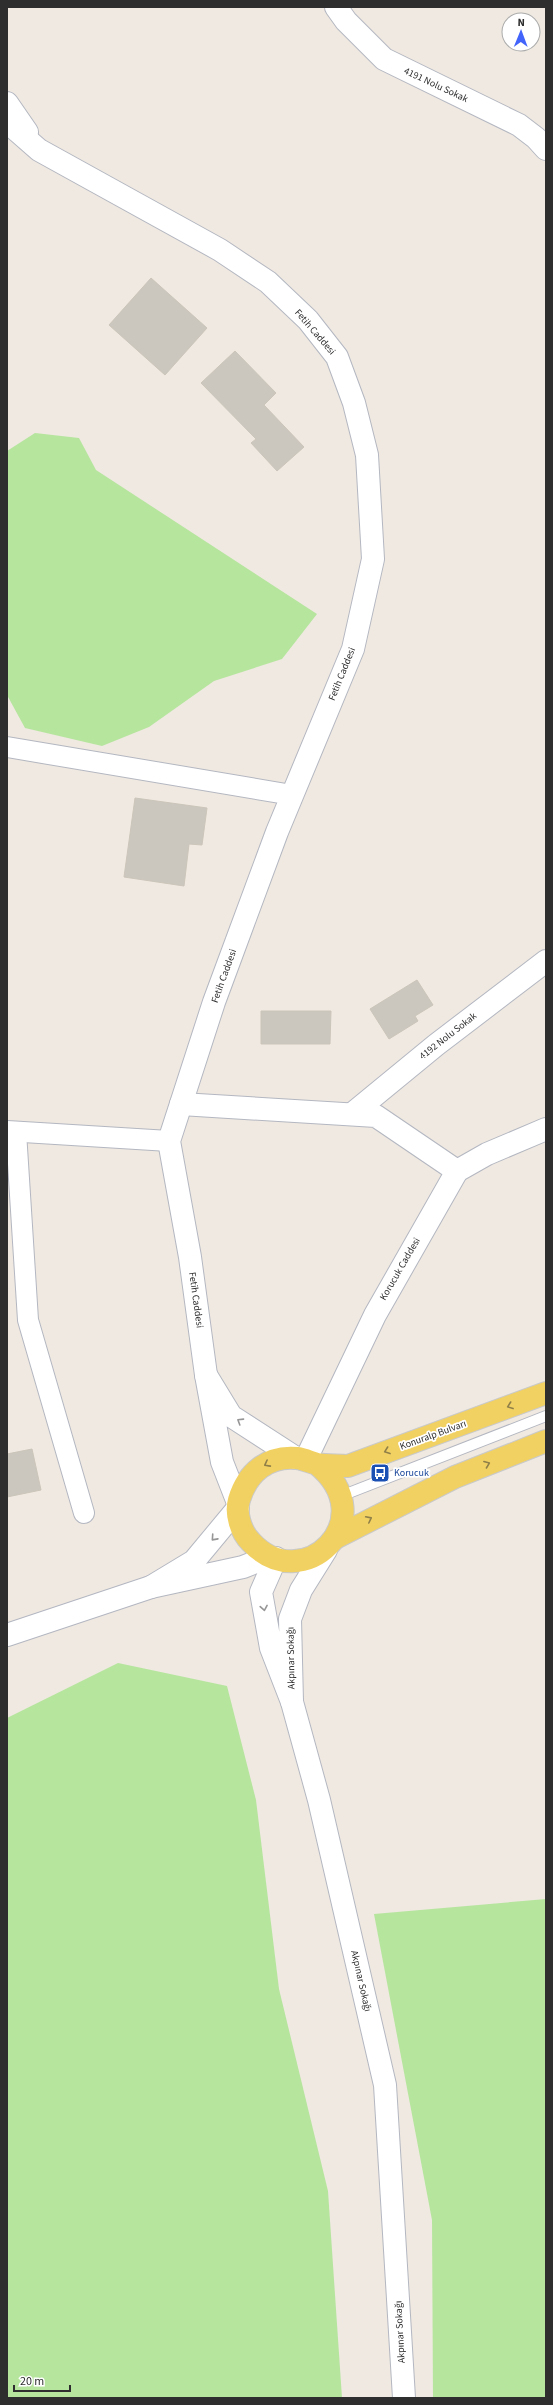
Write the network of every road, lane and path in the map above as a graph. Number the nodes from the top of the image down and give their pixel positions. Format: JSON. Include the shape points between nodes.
{"nodes":[{"id":1,"x":336,"y":7,"type":"edge"},
{"id":2,"x":7,"y":103,"type":"edge"},
{"id":3,"x":7,"y":122,"type":"edge"},
{"id":4,"x":546,"y":149,"type":"edge"},
{"id":5,"x":39,"y":150,"type":"junction"},
{"id":6,"x":7,"y":747,"type":"edge"},
{"id":7,"x":292,"y":795,"type":"junction"},
{"id":8,"x":546,"y":961,"type":"edge"},
{"id":9,"x":181,"y":1104,"type":"junction"},
{"id":10,"x":352,"y":1114,"type":"junction"},
{"id":11,"x":546,"y":1129,"type":"edge"},
{"id":12,"x":11,"y":1132,"type":"edge"},
{"id":13,"x":169,"y":1141,"type":"junction"},
{"id":14,"x":456,"y":1171,"type":"junction"},
{"id":15,"x":206,"y":1375,"type":"junction"},
{"id":16,"x":546,"y":1392,"type":"edge"},
{"id":17,"x":546,"y":1416,"type":"edge"},
{"id":18,"x":546,"y":1441,"type":"edge"},
{"id":19,"x":306,"y":1460,"type":"junction"},
{"id":20,"x":341,"y":1496,"type":"junction"},
{"id":21,"x":238,"y":1506,"type":"junction"},
{"id":22,"x":84,"y":1512,"type":"dead end"},
{"id":23,"x":330,"y":1544,"type":"junction"},
{"id":24,"x":272,"y":1557,"type":"junction"},
{"id":25,"x":151,"y":1587,"type":"junction"},
{"id":26,"x":7,"y":1635,"type":"edge"},
{"id":27,"x":292,"y":1702,"type":"junction"},
{"id":28,"x":396,"y":2266,"type":"junction"},
{"id":29,"x":392,"y":2398,"type":"edge"},
{"id":30,"x":404,"y":2398,"type":"edge"}],
"edges":[{"from":1,"to":4,"type":"street","name":"4191 Nolu Sokak","via":[[346,21],[384,59],[519,125]]},
{"from":2,"to":5,"type":"street"},
{"from":3,"to":5,"type":"street","name":"Fetih Caddesi"},
{"from":5,"to":7,"type":"street","name":"Fetih Caddesi","via":[[220,250],[268,282],[308,320],[338,357],[354,403],[367,455],[373,559],[353,649]]},
{"from":6,"to":7,"type":"street"},
{"from":7,"to":9,"type":"street","name":"Fetih Caddesi","via":[[214,1002]]},
{"from":8,"to":10,"type":"street","name":"4192 Nolu Sokak","via":[[436,1045]]},
{"from":9,"to":10,"type":"street"},
{"from":9,"to":13,"type":"street","name":"Fetih Caddesi"},
{"from":10,"to":14,"type":"street","via":[[376,1116]]},
{"from":11,"to":14,"type":"street","via":[[487,1154]]},
{"from":12,"to":13,"type":"street"},
{"from":12,"to":22,"type":"street","via":[[28,1320]]},
{"from":13,"to":15,"type":"street","name":"Fetih Caddesi","via":[[190,1257]]},
{"from":14,"to":19,"type":"street","name":"Korucuk Caddesi","via":[[375,1315]]},
{"from":19,"to":15,"type":"street","name":"Fetih Caddesi","one_way":true,"via":[[231,1416]]},
{"from":15,"to":21,"type":"street","name":"Fetih Caddesi","via":[[222,1462]]},
{"from":16,"to":19,"type":"main road","name":"Konuralp Bulvarı","one_way":true,"via":[[348,1466]]},
{"from":17,"to":20,"type":"lane"},
{"from":23,"to":18,"type":"main road","one_way":true,"via":[[455,1477]]},
{"from":19,"to":20,"type":"main road","via":[[330,1475]]},
{"from":19,"to":21,"type":"main road","one_way":true,"via":[[284,1457],[268,1462],[253,1472],[243,1486]]},
{"from":20,"to":23,"type":"main road","via":[[342,1523]]},
{"from":21,"to":24,"type":"main road","via":[[239,1521],[246,1537],[258,1550]]},
{"from":21,"to":25,"type":"street","one_way":true,"via":[[194,1561]]},
{"from":23,"to":24,"type":"main road","via":[[302,1560],[291,1562]]},
{"from":23,"to":27,"type":"street","name":"Akpınar Sokağı","via":[[301,1590],[290,1620]]},
{"from":24,"to":25,"type":"street","via":[[243,1567]]},
{"from":24,"to":27,"type":"street","name":"Akpınar Sokağı","one_way":true,"via":[[261,1592],[271,1648]]},
{"from":25,"to":26,"type":"street"},
{"from":27,"to":28,"type":"street","name":"Akpınar Sokağı","via":[[319,1800],[385,2085]]},
{"from":28,"to":29,"type":"street","name":"Akpınar Sokağı"},
{"from":28,"to":30,"type":"street","name":"Akpınar Sokağı"}]}
